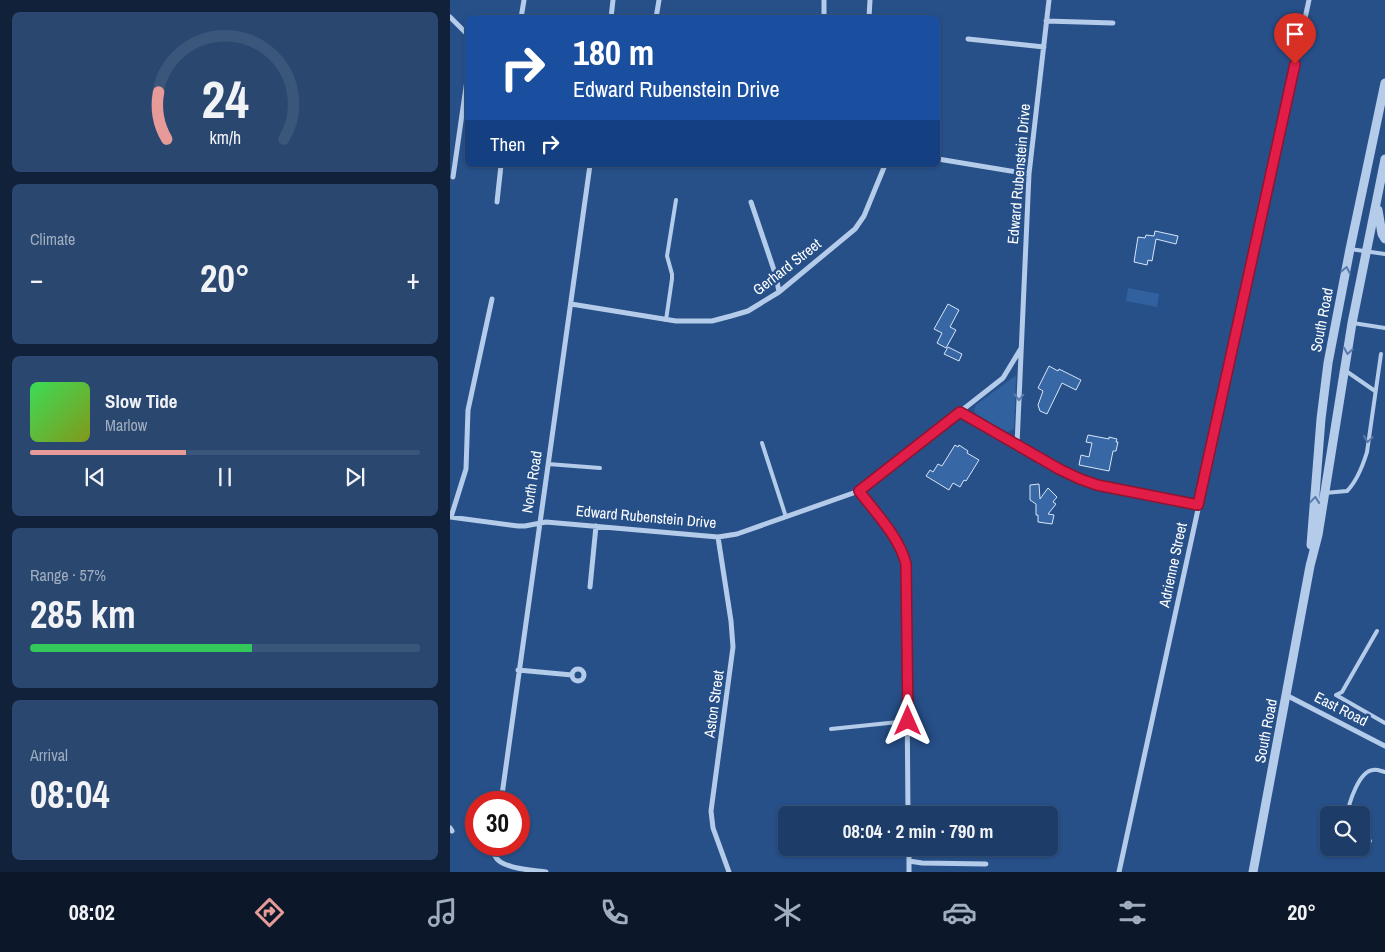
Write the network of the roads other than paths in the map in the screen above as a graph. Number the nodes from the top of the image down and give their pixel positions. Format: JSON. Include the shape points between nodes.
{"nodes":[{"id":1,"x":524,"y":0,"type":"edge"},
{"id":2,"x":613,"y":0,"type":"edge"},
{"id":3,"x":659,"y":0,"type":"edge"},
{"id":4,"x":824,"y":0,"type":"edge"},
{"id":5,"x":870,"y":0,"type":"edge"},
{"id":6,"x":1049,"y":0,"type":"edge"},
{"id":7,"x":1309,"y":0,"type":"edge"},
{"id":8,"x":522,"y":15,"type":"edge"},
{"id":9,"x":611,"y":15,"type":"edge"},
{"id":10,"x":656,"y":15,"type":"edge"},
{"id":11,"x":824,"y":15,"type":"edge"},
{"id":12,"x":869,"y":15,"type":"edge"},
{"id":13,"x":450,"y":17,"type":"edge"},
{"id":14,"x":1046,"y":21,"type":"junction"},
{"id":15,"x":1113,"y":23,"type":"dead end"},
{"id":16,"x":465,"y":32,"type":"edge"},
{"id":17,"x":968,"y":39,"type":"dead end"},
{"id":18,"x":1044,"y":47,"type":"junction"},
{"id":19,"x":1385,"y":83,"type":"edge"},
{"id":20,"x":465,"y":93,"type":"edge"},
{"id":21,"x":940,"y":159,"type":"edge"},
{"id":22,"x":1385,"y":159,"type":"edge"},
{"id":23,"x":501,"y":167,"type":"edge"},
{"id":24,"x":590,"y":167,"type":"edge"},
{"id":25,"x":884,"y":167,"type":"edge"},
{"id":26,"x":1029,"y":174,"type":"junction"},
{"id":27,"x":452,"y":178,"type":"dead end"},
{"id":28,"x":676,"y":200,"type":"dead end"},
{"id":29,"x":497,"y":202,"type":"dead end"},
{"id":30,"x":751,"y":202,"type":"dead end"},
{"id":31,"x":1377,"y":205,"type":"junction"},
{"id":32,"x":1385,"y":239,"type":"edge"},
{"id":33,"x":1350,"y":249,"type":"junction"},
{"id":34,"x":1367,"y":252,"type":"junction"},
{"id":35,"x":1385,"y":254,"type":"edge"},
{"id":36,"x":779,"y":292,"type":"junction"},
{"id":37,"x":492,"y":299,"type":"dead end"},
{"id":38,"x":572,"y":304,"type":"junction"},
{"id":39,"x":666,"y":320,"type":"junction"},
{"id":40,"x":1352,"y":323,"type":"junction"},
{"id":41,"x":1385,"y":328,"type":"edge"},
{"id":42,"x":1020,"y":350,"type":"junction"},
{"id":43,"x":1381,"y":354,"type":"dead end"},
{"id":44,"x":1344,"y":370,"type":"junction"},
{"id":45,"x":1375,"y":391,"type":"junction"},
{"id":46,"x":960,"y":412,"type":"junction"},
{"id":47,"x":762,"y":443,"type":"dead end"},
{"id":48,"x":1017,"y":445,"type":"junction"},
{"id":49,"x":547,"y":464,"type":"junction"},
{"id":50,"x":600,"y":468,"type":"dead end"},
{"id":51,"x":859,"y":491,"type":"junction"},
{"id":52,"x":1325,"y":493,"type":"junction"},
{"id":53,"x":1198,"y":505,"type":"junction"},
{"id":54,"x":450,"y":517,"type":"edge"},
{"id":55,"x":786,"y":517,"type":"junction"},
{"id":56,"x":538,"y":523,"type":"junction"},
{"id":57,"x":596,"y":526,"type":"junction"},
{"id":58,"x":718,"y":537,"type":"junction"},
{"id":59,"x":1310,"y":566,"type":"junction"},
{"id":60,"x":590,"y":588,"type":"dead end"},
{"id":61,"x":1377,"y":631,"type":"dead end"},
{"id":62,"x":518,"y":670,"type":"junction"},
{"id":63,"x":572,"y":675,"type":"dead end"},
{"id":64,"x":1286,"y":695,"type":"junction"},
{"id":65,"x":908,"y":721,"type":"junction"},
{"id":66,"x":1385,"y":723,"type":"edge"},
{"id":67,"x":831,"y":729,"type":"dead end"},
{"id":68,"x":1385,"y":746,"type":"edge"},
{"id":69,"x":1385,"y":772,"type":"edge"},
{"id":70,"x":502,"y":791,"type":"edge"},
{"id":71,"x":908,"y":806,"type":"edge"},
{"id":72,"x":1349,"y":806,"type":"edge"},
{"id":73,"x":496,"y":856,"type":"edge"},
{"id":74,"x":909,"y":856,"type":"edge"},
{"id":75,"x":909,"y":861,"type":"junction"},
{"id":76,"x":986,"y":864,"type":"dead end"},
{"id":77,"x":535,"y":871,"type":"edge"},
{"id":78,"x":546,"y":872,"type":"edge"},
{"id":79,"x":729,"y":872,"type":"edge"},
{"id":80,"x":909,"y":872,"type":"edge"},
{"id":81,"x":1119,"y":872,"type":"edge"},
{"id":82,"x":1253,"y":872,"type":"edge"}],
"edges":[{"from":1,"to":8,"type":"street"},
{"from":2,"to":9,"type":"street"},
{"from":3,"to":10,"type":"street"},
{"from":4,"to":11,"type":"street"},
{"from":5,"to":12,"type":"street"},
{"from":6,"to":14,"type":"street","name":"Edward Rubenstein Drive"},
{"from":7,"to":53,"type":"street","name":"Adrienne Street"},
{"from":13,"to":16,"type":"street"},
{"from":14,"to":15,"type":"street"},
{"from":14,"to":18,"type":"street","name":"Edward Rubenstein Drive"},
{"from":17,"to":18,"type":"street"},
{"from":18,"to":26,"type":"street","name":"Edward Rubenstein Drive"},
{"from":19,"to":33,"type":"street","name":"South Road"},
{"from":20,"to":27,"type":"street"},
{"from":21,"to":26,"type":"street"},
{"from":22,"to":31,"type":"street","name":"South Road"},
{"from":23,"to":29,"type":"street"},
{"from":24,"to":38,"type":"street","name":"North Road"},
{"from":25,"to":36,"type":"street","name":"Gerhard Street","via":[[860,223]]},
{"from":26,"to":42,"type":"street","name":"Edward Rubenstein Drive"},
{"from":28,"to":39,"type":"lane","via":[[667,256],[672,279]]},
{"from":30,"to":36,"type":"street"},
{"from":31,"to":32,"type":"street"},
{"from":31,"to":34,"type":"street","name":"South Road"},
{"from":33,"to":34,"type":"lane"},
{"from":59,"to":33,"type":"street","name":"South Road","one_way":true,"via":[[1328,363]]},
{"from":34,"to":35,"type":"lane"},
{"from":34,"to":40,"type":"street","name":"South Road"},
{"from":36,"to":39,"type":"street","name":"Gerhard Street","via":[[748,311],[712,321]]},
{"from":37,"to":54,"type":"street","via":[[468,410],[466,469]]},
{"from":38,"to":39,"type":"street","name":"Gerhard Street"},
{"from":38,"to":49,"type":"street","name":"North Road"},
{"from":40,"to":41,"type":"lane"},
{"from":40,"to":44,"type":"street","name":"South Road","one_way":true},
{"from":42,"to":46,"type":"street","name":"Edward Rubenstein Drive","via":[[1003,378]]},
{"from":42,"to":48,"type":"street","name":"Edward Rubenstein Drive","one_way":true},
{"from":43,"to":45,"type":"lane"},
{"from":44,"to":45,"type":"lane"},
{"from":44,"to":52,"type":"street","name":"South Road"},
{"from":45,"to":52,"type":"lane","one_way":true,"via":[[1367,452],[1354,482],[1347,491]]},
{"from":46,"to":48,"type":"street"},
{"from":46,"to":51,"type":"street","name":"Edward Rubenstein Drive"},
{"from":47,"to":55,"type":"lane"},
{"from":48,"to":53,"type":"street","via":[[1059,469],[1097,485]]},
{"from":49,"to":50,"type":"lane"},
{"from":49,"to":56,"type":"street","name":"North Road"},
{"from":51,"to":55,"type":"street","name":"Edward Rubenstein Drive"},
{"from":51,"to":65,"type":"street","via":[[898,544],[906,564]]},
{"from":52,"to":59,"type":"street","name":"South Road"},
{"from":53,"to":81,"type":"street","name":"Adrienne Street"},
{"from":54,"to":56,"type":"street","name":"Edward Rubenstein Drive","via":[[518,526]]},
{"from":55,"to":58,"type":"street","name":"Edward Rubenstein Drive"},
{"from":56,"to":57,"type":"street","name":"Edward Rubenstein Drive"},
{"from":56,"to":62,"type":"street","name":"North Road"},
{"from":57,"to":58,"type":"street","name":"Edward Rubenstein Drive"},
{"from":57,"to":60,"type":"street"},
{"from":58,"to":79,"type":"street","name":"Aston Street","via":[[734,647],[711,821]]},
{"from":59,"to":64,"type":"street","name":"South Road"},
{"from":61,"to":66,"type":"lane","via":[[1342,692],[1336,695]]},
{"from":62,"to":63,"type":"street"},
{"from":62,"to":70,"type":"street","name":"North Road"},
{"from":64,"to":68,"type":"street","name":"East Road"},
{"from":64,"to":82,"type":"street","name":"South Road"},
{"from":65,"to":67,"type":"lane"},
{"from":65,"to":71,"type":"street"},
{"from":69,"to":72,"type":"lane","via":[[1373,769],[1367,772]]},
{"from":73,"to":77,"type":"street","via":[[501,863]]},
{"from":74,"to":75,"type":"street"},
{"from":75,"to":76,"type":"street"},
{"from":75,"to":80,"type":"street"},
{"from":77,"to":78,"type":"street"}]}
